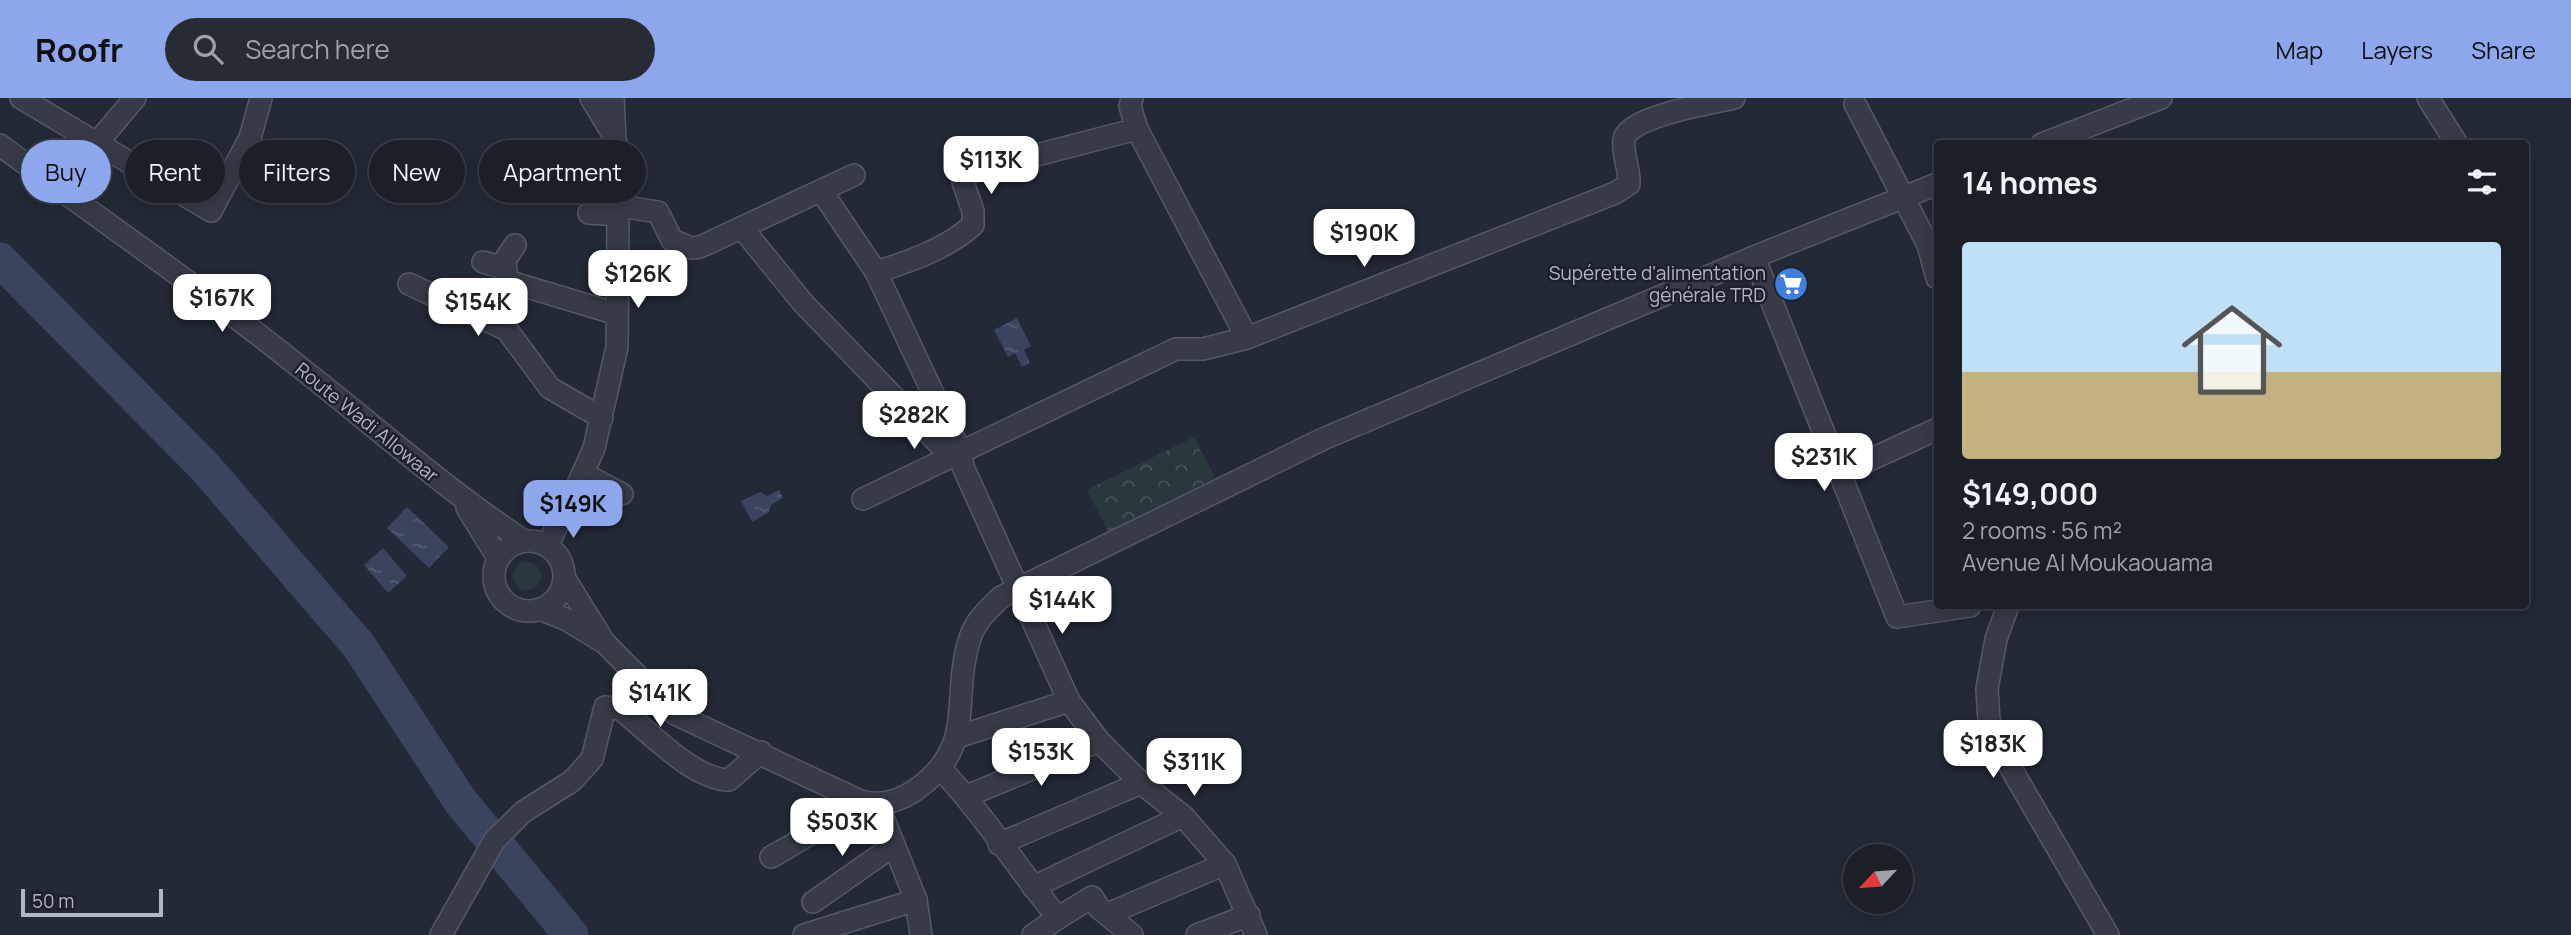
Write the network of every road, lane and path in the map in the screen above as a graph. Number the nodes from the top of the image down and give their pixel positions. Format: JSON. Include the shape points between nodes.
{"nodes":[{"id":1,"x":135,"y":98,"type":"edge"},
{"id":2,"x":261,"y":98,"type":"edge"},
{"id":3,"x":591,"y":98,"type":"edge"},
{"id":4,"x":613,"y":98,"type":"edge"},
{"id":5,"x":1132,"y":98,"type":"edge"},
{"id":6,"x":1734,"y":98,"type":"edge"},
{"id":7,"x":2161,"y":98,"type":"edge"},
{"id":8,"x":2428,"y":98,"type":"edge"},
{"id":9,"x":28,"y":100,"type":"edge"},
{"id":10,"x":1855,"y":104,"type":"dead end"},
{"id":11,"x":1137,"y":129,"type":"junction"},
{"id":12,"x":615,"y":138,"type":"junction"},
{"id":13,"x":92,"y":140,"type":"edge"},
{"id":14,"x":100,"y":140,"type":"edge"},
{"id":15,"x":2052,"y":140,"type":"edge"},
{"id":16,"x":2454,"y":140,"type":"edge"},
{"id":17,"x":0,"y":145,"type":"edge"},
{"id":18,"x":111,"y":151,"type":"edge"},
{"id":19,"x":854,"y":175,"type":"dead end"},
{"id":20,"x":1934,"y":185,"type":"edge"},
{"id":21,"x":822,"y":192,"type":"junction"},
{"id":22,"x":1904,"y":197,"type":"junction"},
{"id":23,"x":619,"y":210,"type":"junction"},
{"id":24,"x":589,"y":213,"type":"dead end"},
{"id":25,"x":743,"y":228,"type":"junction"},
{"id":26,"x":516,"y":245,"type":"dead end"},
{"id":27,"x":1933,"y":248,"type":"edge"},
{"id":28,"x":1754,"y":257,"type":"junction"},
{"id":29,"x":876,"y":272,"type":"junction"},
{"id":30,"x":409,"y":284,"type":"dead end"},
{"id":31,"x":617,"y":314,"type":"junction"},
{"id":32,"x":1247,"y":338,"type":"junction"},
{"id":33,"x":602,"y":418,"type":"junction"},
{"id":34,"x":1934,"y":430,"type":"edge"},
{"id":35,"x":961,"y":453,"type":"junction"},
{"id":36,"x":584,"y":474,"type":"junction"},
{"id":37,"x":1839,"y":474,"type":"junction"},
{"id":38,"x":622,"y":494,"type":"dead end"},
{"id":39,"x":863,"y":499,"type":"dead end"},
{"id":40,"x":462,"y":500,"type":"junction"},
{"id":41,"x":524,"y":541,"type":"junction"},
{"id":42,"x":547,"y":546,"type":"junction"},
{"id":43,"x":498,"y":558,"type":"junction"},
{"id":44,"x":565,"y":579,"type":"junction"},
{"id":45,"x":1017,"y":589,"type":"junction"},
{"id":46,"x":540,"y":609,"type":"junction"},
{"id":47,"x":1950,"y":609,"type":"edge"},
{"id":48,"x":2007,"y":609,"type":"edge"},
{"id":49,"x":604,"y":642,"type":"junction"},
{"id":50,"x":1069,"y":701,"type":"junction"},
{"id":51,"x":957,"y":737,"type":"junction"},
{"id":52,"x":1100,"y":741,"type":"junction"},
{"id":53,"x":761,"y":752,"type":"junction"},
{"id":54,"x":941,"y":769,"type":"junction"},
{"id":55,"x":1141,"y":783,"type":"junction"},
{"id":56,"x":845,"y":794,"type":"junction"},
{"id":57,"x":967,"y":796,"type":"junction"},
{"id":58,"x":878,"y":805,"type":"junction"},
{"id":59,"x":1183,"y":816,"type":"junction"},
{"id":60,"x":999,"y":844,"type":"junction"},
{"id":61,"x":893,"y":846,"type":"junction"},
{"id":62,"x":771,"y":857,"type":"dead end"},
{"id":63,"x":1225,"y":864,"type":"junction"},
{"id":64,"x":1033,"y":887,"type":"junction"},
{"id":65,"x":916,"y":900,"type":"junction"},
{"id":66,"x":813,"y":902,"type":"dead end"},
{"id":67,"x":1110,"y":913,"type":"junction"},
{"id":68,"x":1058,"y":918,"type":"junction"},
{"id":69,"x":1252,"y":925,"type":"edge"},
{"id":70,"x":1035,"y":934,"type":"edge"},
{"id":71,"x":440,"y":935,"type":"edge"},
{"id":72,"x":804,"y":935,"type":"edge"},
{"id":73,"x":921,"y":935,"type":"edge"},
{"id":74,"x":1132,"y":935,"type":"edge"},
{"id":75,"x":1197,"y":935,"type":"edge"},
{"id":76,"x":2108,"y":935,"type":"edge"}],
"edges":[{"from":1,"to":14,"type":"street"},
{"from":2,"to":18,"type":"street","via":[[250,138],[211,211]]},
{"from":3,"to":12,"type":"street"},
{"from":4,"to":12,"type":"street"},
{"from":5,"to":11,"type":"street"},
{"from":6,"to":32,"type":"street","via":[[1642,121],[1628,129],[1624,140],[1629,184],[1615,193]]},
{"from":7,"to":15,"type":"street"},
{"from":8,"to":16,"type":"street"},
{"from":9,"to":13,"type":"street"},
{"from":10,"to":22,"type":"street"},
{"from":11,"to":29,"type":"street","via":[[967,173],[963,182],[973,225],[959,238],[915,260]]},
{"from":11,"to":32,"type":"street"},
{"from":12,"to":23,"type":"street","via":[[625,183]]},
{"from":17,"to":40,"type":"street","name":"Route Wadi Allowaar","via":[[280,352]]},
{"from":19,"to":21,"type":"street"},
{"from":20,"to":22,"type":"street"},
{"from":21,"to":25,"type":"street"},
{"from":21,"to":29,"type":"street"},
{"from":22,"to":27,"type":"street"},
{"from":22,"to":28,"type":"street"},
{"from":23,"to":24,"type":"street"},
{"from":23,"to":25,"type":"street","via":[[658,212],[671,240],[691,248]]},
{"from":23,"to":31,"type":"street"},
{"from":25,"to":35,"type":"street","via":[[803,303],[942,447]]},
{"from":26,"to":31,"type":"street","via":[[493,265],[507,281]]},
{"from":28,"to":37,"type":"street"},
{"from":28,"to":45,"type":"street","via":[[1323,439]]},
{"from":29,"to":35,"type":"street"},
{"from":30,"to":33,"type":"street","via":[[507,330],[551,388]]},
{"from":31,"to":33,"type":"street","via":[[617,347]]},
{"from":32,"to":35,"type":"street","via":[[1203,349],[1176,349]]},
{"from":33,"to":36,"type":"street"},
{"from":34,"to":37,"type":"street"},
{"from":35,"to":39,"type":"street"},
{"from":35,"to":45,"type":"street"},
{"from":36,"to":38,"type":"street"},
{"from":36,"to":42,"type":"street"},
{"from":37,"to":47,"type":"street","via":[[1897,617]]},
{"from":40,"to":41,"type":"street","name":"Route Wadi Allowaar"},
{"from":40,"to":43,"type":"street","name":"Route Wadi Allowaar"},
{"from":41,"to":42,"type":"street"},
{"from":41,"to":43,"type":"street"},
{"from":42,"to":44,"type":"street","via":[[560,561]]},
{"from":43,"to":46,"type":"street","via":[[493,578],[501,598],[519,610]]},
{"from":44,"to":46,"type":"street","via":[[555,599]]},
{"from":44,"to":49,"type":"street"},
{"from":45,"to":50,"type":"street"},
{"from":45,"to":51,"type":"street","via":[[982,615],[972,633],[965,657]]},
{"from":46,"to":49,"type":"street"},
{"from":48,"to":76,"type":"street","via":[[1987,688],[1989,720],[2008,765]]},
{"from":49,"to":53,"type":"street","via":[[675,715]]},
{"from":50,"to":51,"type":"street"},
{"from":50,"to":52,"type":"street"},
{"from":51,"to":54,"type":"street"},
{"from":52,"to":55,"type":"street"},
{"from":52,"to":57,"type":"street"},
{"from":53,"to":56,"type":"street"},
{"from":53,"to":71,"type":"street","via":[[729,779],[714,779],[696,771],[620,709],[605,707],[592,759],[572,781],[523,813],[494,841]]},
{"from":54,"to":57,"type":"street"},
{"from":54,"to":58,"type":"street","via":[[910,794]]},
{"from":55,"to":59,"type":"street"},
{"from":55,"to":60,"type":"street"},
{"from":56,"to":58,"type":"street"},
{"from":56,"to":62,"type":"street","via":[[841,805],[812,834]]},
{"from":57,"to":60,"type":"street"},
{"from":58,"to":61,"type":"street"},
{"from":59,"to":63,"type":"street"},
{"from":59,"to":64,"type":"street"},
{"from":60,"to":64,"type":"street"},
{"from":61,"to":65,"type":"street"},
{"from":61,"to":66,"type":"street"},
{"from":63,"to":67,"type":"street"},
{"from":63,"to":69,"type":"street"},
{"from":64,"to":68,"type":"street"},
{"from":65,"to":72,"type":"street"},
{"from":65,"to":73,"type":"street"},
{"from":67,"to":68,"type":"street","via":[[1099,908],[1092,897]]},
{"from":67,"to":74,"type":"street"},
{"from":68,"to":70,"type":"street"},
{"from":69,"to":75,"type":"street"}]}
